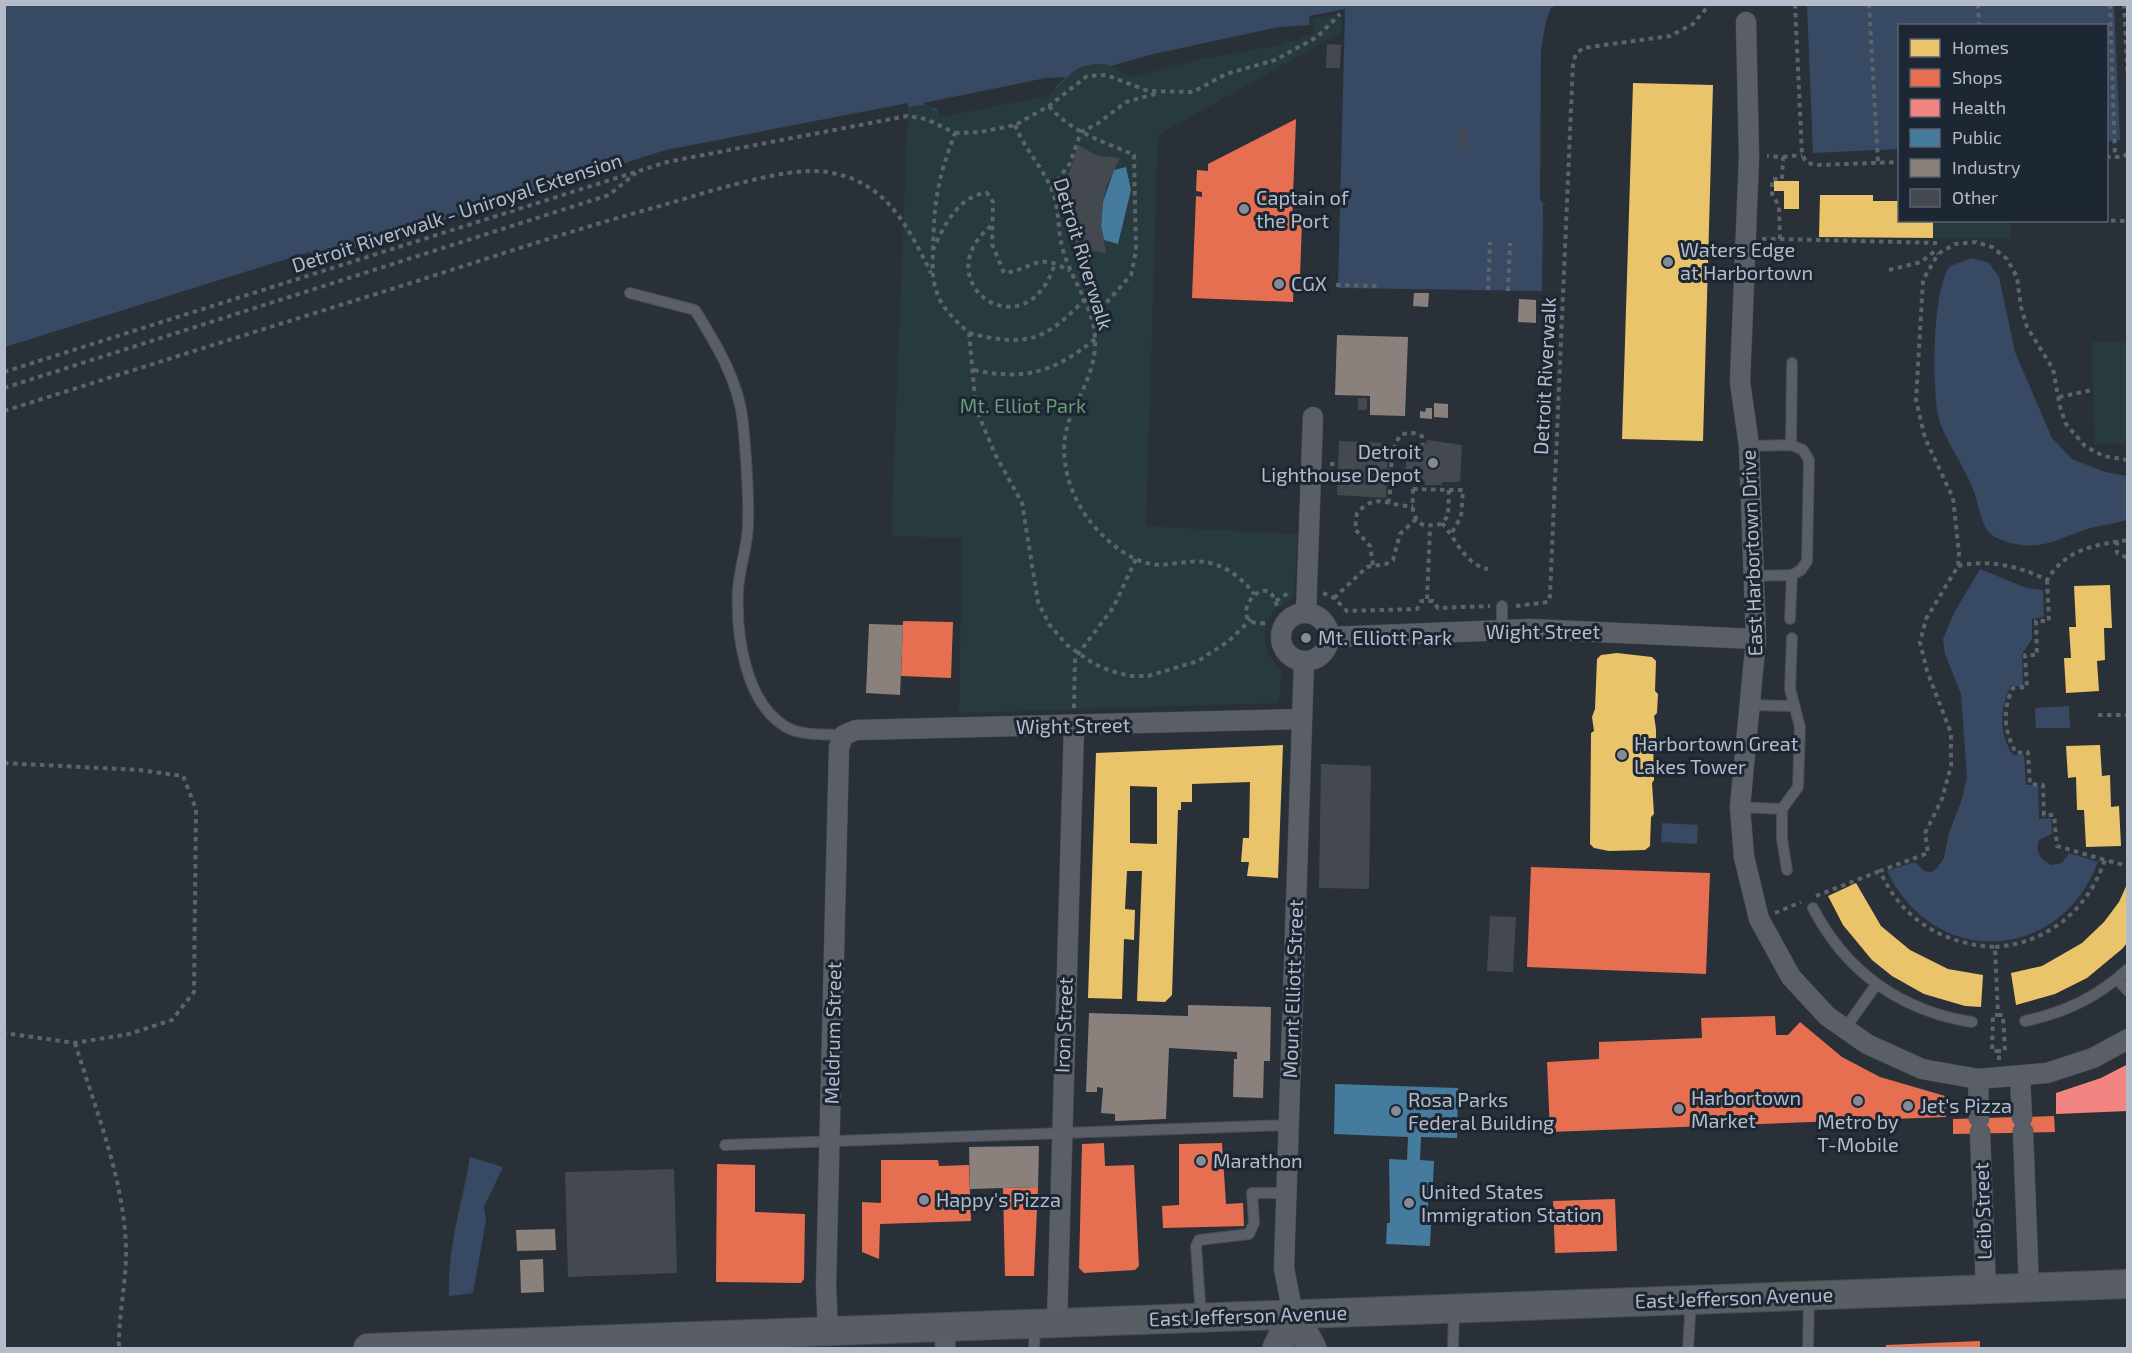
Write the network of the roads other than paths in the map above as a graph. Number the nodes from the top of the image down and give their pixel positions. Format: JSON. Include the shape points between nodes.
{"nodes":[{"id":1,"x":1746,"y":22,"type":"dead end"},
{"id":2,"x":630,"y":293,"type":"dead end"},
{"id":3,"x":1792,"y":363,"type":"dead end"},
{"id":4,"x":1313,"y":417,"type":"dead end"},
{"id":5,"x":1791,"y":445,"type":"junction"},
{"id":6,"x":1749,"y":446,"type":"junction"},
{"id":7,"x":1792,"y":575,"type":"junction"},
{"id":8,"x":1755,"y":576,"type":"junction"},
{"id":9,"x":1502,"y":606,"type":"road end"},
{"id":10,"x":1306,"y":613,"type":"junction"},
{"id":11,"x":1790,"y":619,"type":"dead end"},
{"id":12,"x":1502,"y":630,"type":"junction"},
{"id":13,"x":1329,"y":637,"type":"junction"},
{"id":14,"x":1792,"y":638,"type":"dead end"},
{"id":15,"x":1756,"y":639,"type":"junction"},
{"id":16,"x":1304,"y":662,"type":"junction"},
{"id":17,"x":1750,"y":705,"type":"junction"},
{"id":18,"x":1794,"y":706,"type":"junction"},
{"id":19,"x":1074,"y":718,"type":"junction"},
{"id":20,"x":1302,"y":719,"type":"junction"},
{"id":21,"x":844,"y":735,"type":"junction"},
{"id":22,"x":1740,"y":807,"type":"junction"},
{"id":23,"x":1782,"y":809,"type":"junction"},
{"id":24,"x":1787,"y":870,"type":"dead end"},
{"id":25,"x":1813,"y":908,"type":"dead end"},
{"id":26,"x":2127,"y":969,"type":"edge"},
{"id":27,"x":2117,"y":979,"type":"junction"},
{"id":28,"x":1876,"y":985,"type":"junction"},
{"id":29,"x":2127,"y":991,"type":"edge"},
{"id":30,"x":2025,"y":1021,"type":"dead end"},
{"id":31,"x":1972,"y":1022,"type":"dead end"},
{"id":32,"x":1844,"y":1030,"type":"junction"},
{"id":33,"x":2127,"y":1039,"type":"edge"},
{"id":34,"x":2020,"y":1076,"type":"junction"},
{"id":35,"x":1978,"y":1079,"type":"junction"},
{"id":36,"x":1289,"y":1125,"type":"junction"},
{"id":37,"x":1061,"y":1133,"type":"junction"},
{"id":38,"x":831,"y":1141,"type":"junction"},
{"id":39,"x":725,"y":1145,"type":"dead end"},
{"id":40,"x":1286,"y":1193,"type":"junction"},
{"id":41,"x":2127,"y":1284,"type":"edge"},
{"id":42,"x":2029,"y":1287,"type":"junction"},
{"id":43,"x":1986,"y":1289,"type":"junction"},
{"id":44,"x":1809,"y":1296,"type":"junction"},
{"id":45,"x":1691,"y":1300,"type":"junction"},
{"id":46,"x":1454,"y":1309,"type":"junction"},
{"id":47,"x":1293,"y":1314,"type":"junction"},
{"id":48,"x":1201,"y":1318,"type":"junction"},
{"id":49,"x":828,"y":1332,"type":"junction"},
{"id":50,"x":1042,"y":1332,"type":"edge"},
{"id":51,"x":946,"y":1338,"type":"edge"},
{"id":52,"x":761,"y":1341,"type":"edge"},
{"id":53,"x":601,"y":1344,"type":"edge"},
{"id":54,"x":405,"y":1347,"type":"edge"},
{"id":55,"x":368,"y":1348,"type":"edge"},
{"id":56,"x":1276,"y":1348,"type":"edge"},
{"id":57,"x":1312,"y":1348,"type":"edge"},
{"id":58,"x":1453,"y":1348,"type":"edge"},
{"id":59,"x":1688,"y":1348,"type":"edge"},
{"id":60,"x":1808,"y":1348,"type":"edge"}],
"edges":[{"from":1,"to":6,"type":"street","name":"East Harbortown Drive","via":[[1749,157],[1740,382]]},
{"from":2,"to":21,"type":"lane","via":[[695,310],[724,357],[743,420],[748,524],[738,591],[741,641],[749,680],[763,708],[787,728]]},
{"from":3,"to":5,"type":"lane"},
{"from":4,"to":10,"type":"street"},
{"from":5,"to":6,"type":"lane"},
{"from":5,"to":7,"type":"lane","via":[[1803,450],[1809,460],[1807,561]]},
{"from":6,"to":8,"type":"street","name":"East Harbortown Drive"},
{"from":7,"to":8,"type":"lane"},
{"from":7,"to":11,"type":"lane"},
{"from":8,"to":15,"type":"street","name":"East Harbortown Drive"},
{"from":9,"to":12,"type":"lane"},
{"from":10,"to":13,"type":"street","via":[[1325,623]]},
{"from":10,"to":16,"type":"street","via":[[1291,617],[1280,636],[1284,651]]},
{"from":12,"to":13,"type":"street","name":"Wight Street"},
{"from":12,"to":15,"type":"street","name":"Wight Street"},
{"from":13,"to":16,"type":"street","via":[[1322,655]]},
{"from":14,"to":18,"type":"lane","via":[[1790,689]]},
{"from":15,"to":17,"type":"street","name":"East Harbortown Drive"},
{"from":16,"to":20,"type":"street","name":"Mount Elliott Street"},
{"from":17,"to":18,"type":"lane"},
{"from":17,"to":22,"type":"street","name":"East Harbortown Drive"},
{"from":18,"to":23,"type":"lane","via":[[1800,727],[1798,787]]},
{"from":19,"to":20,"type":"street","name":"Wight Street"},
{"from":19,"to":21,"type":"street","name":"Wight Street","via":[[856,730]]},
{"from":19,"to":37,"type":"street","name":"Iron Street"},
{"from":20,"to":36,"type":"street","name":"Mount Elliott Street"},
{"from":21,"to":38,"type":"street","name":"Meldrum Street","via":[[839,747]]},
{"from":22,"to":23,"type":"lane"},
{"from":22,"to":32,"type":"street","name":"East Harbortown Drive","via":[[1744,857],[1759,919],[1791,977]]},
{"from":23,"to":24,"type":"lane"},
{"from":25,"to":28,"type":"lane","via":[[1845,956]]},
{"from":26,"to":27,"type":"lane"},
{"from":27,"to":29,"type":"lane"},
{"from":27,"to":30,"type":"lane","via":[[2072,1008]]},
{"from":28,"to":31,"type":"lane","via":[[1935,1015]]},
{"from":28,"to":32,"type":"lane"},
{"from":32,"to":35,"type":"street","name":"East Harbortown Drive","via":[[1922,1069]]},
{"from":33,"to":34,"type":"street","name":"East Harbortown Drive","via":[[2072,1066]]},
{"from":34,"to":35,"type":"street","name":"East Harbortown Drive"},
{"from":34,"to":42,"type":"street"},
{"from":35,"to":43,"type":"street","name":"Leib Street"},
{"from":36,"to":37,"type":"lane"},
{"from":36,"to":40,"type":"street","name":"Mount Elliott Street"},
{"from":37,"to":38,"type":"lane"},
{"from":37,"to":50,"type":"street","name":"Iron Street"},
{"from":38,"to":39,"type":"lane"},
{"from":38,"to":49,"type":"street","name":"Meldrum Street"},
{"from":40,"to":47,"type":"street","name":"Mount Elliott Street","via":[[1284,1268]]},
{"from":40,"to":48,"type":"lane","via":[[1252,1193],[1254,1223],[1249,1234],[1199,1240],[1196,1246]]},
{"from":41,"to":42,"type":"main road","name":"East Jefferson Avenue"},
{"from":42,"to":43,"type":"main road","name":"East Jefferson Avenue"},
{"from":43,"to":44,"type":"main road","name":"East Jefferson Avenue"},
{"from":44,"to":45,"type":"main road","name":"East Jefferson Avenue"},
{"from":44,"to":60,"type":"lane"},
{"from":45,"to":46,"type":"main road","name":"East Jefferson Avenue"},
{"from":45,"to":59,"type":"lane"},
{"from":46,"to":47,"type":"main road","name":"East Jefferson Avenue"},
{"from":46,"to":58,"type":"lane"},
{"from":47,"to":48,"type":"main road","name":"East Jefferson Avenue"},
{"from":47,"to":56,"type":"main road"},
{"from":47,"to":57,"type":"main road","name":"Mount Elliott Street"},
{"from":48,"to":50,"type":"main road","name":"East Jefferson Avenue"},
{"from":49,"to":51,"type":"main road","name":"East Jefferson Avenue"},
{"from":49,"to":52,"type":"main road","name":"East Jefferson Avenue"},
{"from":50,"to":51,"type":"main road","name":"East Jefferson Avenue"},
{"from":52,"to":53,"type":"main road","name":"East Jefferson Avenue"},
{"from":53,"to":54,"type":"main road","name":"East Jefferson Avenue"},
{"from":54,"to":55,"type":"main road","name":"East Jefferson Avenue"}]}
